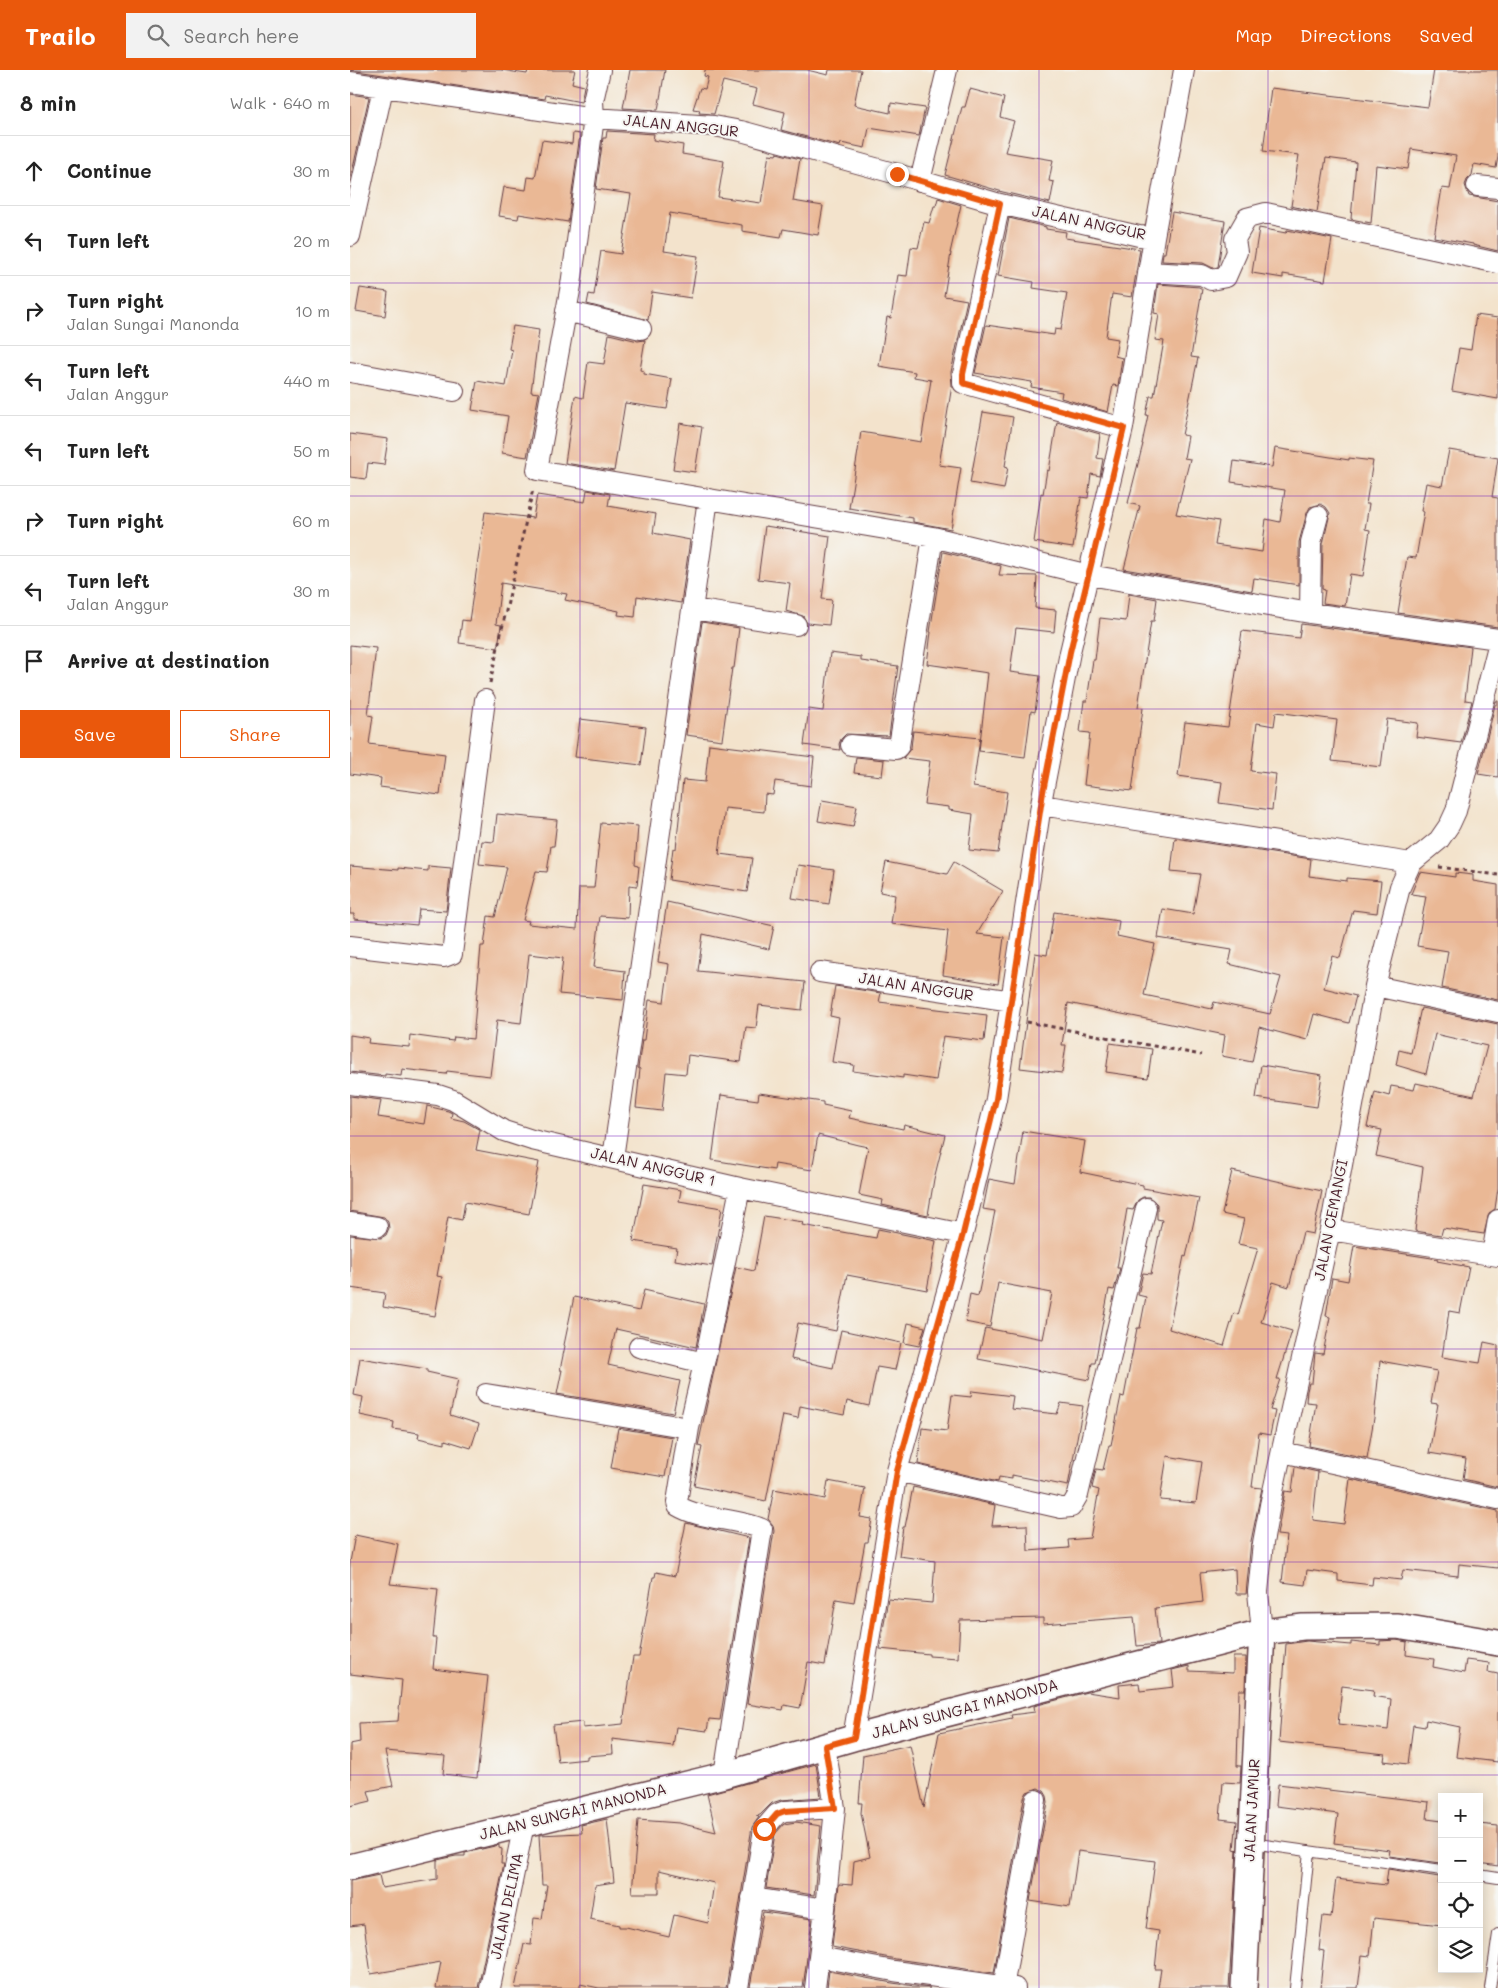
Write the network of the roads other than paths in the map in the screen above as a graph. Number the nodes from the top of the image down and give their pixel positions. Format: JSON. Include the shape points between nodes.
{"nodes":[{"id":1,"x":600,"y":70,"type":"edge"},
{"id":2,"x":946,"y":70,"type":"edge"},
{"id":3,"x":1184,"y":70,"type":"edge"},
{"id":4,"x":350,"y":82,"type":"edge"},
{"id":5,"x":383,"y":88,"type":"junction"},
{"id":6,"x":594,"y":118,"type":"junction"},
{"id":7,"x":920,"y":181,"type":"junction"},
{"id":8,"x":1477,"y":186,"type":"dead end"},
{"id":9,"x":1498,"y":188,"type":"edge"},
{"id":10,"x":1000,"y":204,"type":"junction"},
{"id":11,"x":350,"y":236,"type":"edge"},
{"id":12,"x":1154,"y":237,"type":"junction"},
{"id":13,"x":1498,"y":262,"type":"edge"},
{"id":14,"x":1148,"y":272,"type":"junction"},
{"id":15,"x":566,"y":311,"type":"junction"},
{"id":16,"x":641,"y":329,"type":"dead end"},
{"id":17,"x":350,"y":372,"type":"edge"},
{"id":18,"x":454,"y":391,"type":"dead end"},
{"id":19,"x":1124,"y":428,"type":"junction"},
{"id":20,"x":708,"y":499,"type":"junction"},
{"id":21,"x":1318,"y":516,"type":"dead end"},
{"id":22,"x":934,"y":537,"type":"junction"},
{"id":23,"x":1089,"y":575,"type":"junction"},
{"id":24,"x":693,"y":609,"type":"junction"},
{"id":25,"x":1310,"y":613,"type":"junction"},
{"id":26,"x":796,"y":625,"type":"dead end"},
{"id":27,"x":1497,"y":651,"type":"edge"},
{"id":28,"x":485,"y":700,"type":"road end"},
{"id":29,"x":851,"y":745,"type":"dead end"},
{"id":30,"x":1041,"y":805,"type":"junction"},
{"id":31,"x":1411,"y":863,"type":"junction"},
{"id":32,"x":350,"y":946,"type":"edge"},
{"id":33,"x":820,"y":972,"type":"dead end"},
{"id":34,"x":1375,"y":986,"type":"junction"},
{"id":35,"x":1011,"y":1010,"type":"junction"},
{"id":36,"x":1498,"y":1012,"type":"edge"},
{"id":37,"x":350,"y":1084,"type":"edge"},
{"id":38,"x":613,"y":1158,"type":"junction"},
{"id":39,"x":740,"y":1188,"type":"junction"},
{"id":40,"x":1146,"y":1208,"type":"dead end"},
{"id":41,"x":1498,"y":1220,"type":"edge"},
{"id":42,"x":350,"y":1223,"type":"edge"},
{"id":43,"x":377,"y":1227,"type":"dead end"},
{"id":44,"x":1330,"y":1230,"type":"junction"},
{"id":45,"x":963,"y":1234,"type":"junction"},
{"id":46,"x":1495,"y":1256,"type":"edge"},
{"id":47,"x":640,"y":1347,"type":"dead end"},
{"id":48,"x":704,"y":1363,"type":"junction"},
{"id":49,"x":486,"y":1394,"type":"dead end"},
{"id":50,"x":689,"y":1428,"type":"junction"},
{"id":51,"x":1282,"y":1452,"type":"junction"},
{"id":52,"x":897,"y":1471,"type":"junction"},
{"id":53,"x":1498,"y":1499,"type":"edge"},
{"id":54,"x":1262,"y":1632,"type":"junction"},
{"id":55,"x":1498,"y":1643,"type":"edge"},
{"id":56,"x":854,"y":1738,"type":"junction"},
{"id":57,"x":825,"y":1746,"type":"junction"},
{"id":58,"x":724,"y":1774,"type":"junction"},
{"id":59,"x":1036,"y":1800,"type":"dead end"},
{"id":60,"x":835,"y":1808,"type":"junction"},
{"id":61,"x":524,"y":1824,"type":"junction"},
{"id":62,"x":1250,"y":1842,"type":"junction"},
{"id":63,"x":1309,"y":1851,"type":"junction"},
{"id":64,"x":350,"y":1867,"type":"edge"},
{"id":65,"x":1438,"y":1869,"type":"edge"},
{"id":66,"x":1483,"y":1876,"type":"edge"},
{"id":67,"x":1498,"y":1878,"type":"edge"},
{"id":68,"x":752,"y":1898,"type":"junction"},
{"id":69,"x":825,"y":1909,"type":"junction"},
{"id":70,"x":1498,"y":1934,"type":"edge"},
{"id":71,"x":819,"y":1957,"type":"junction"},
{"id":72,"x":1007,"y":1987,"type":"edge"},
{"id":73,"x":490,"y":1988,"type":"edge"},
{"id":74,"x":738,"y":1988,"type":"edge"},
{"id":75,"x":815,"y":1988,"type":"edge"},
{"id":76,"x":1244,"y":1988,"type":"edge"},
{"id":77,"x":1295,"y":1988,"type":"edge"},
{"id":78,"x":1490,"y":1988,"type":"edge"}],
"edges":[{"from":1,"to":6,"type":"street","via":[[593,101]]},
{"from":2,"to":7,"type":"street"},
{"from":3,"to":12,"type":"street"},
{"from":4,"to":5,"type":"street","name":"JALAN ANGGUR"},
{"from":5,"to":6,"type":"street","name":"JALAN ANGGUR"},
{"from":5,"to":11,"type":"street"},
{"from":6,"to":7,"type":"street","name":"JALAN ANGGUR","via":[[741,130]]},
{"from":6,"to":15,"type":"street"},
{"from":7,"to":10,"type":"street","name":"JALAN ANGGUR"},
{"from":8,"to":9,"type":"street"},
{"from":10,"to":12,"type":"street","name":"JALAN ANGGUR"},
{"from":10,"to":19,"type":"street","via":[[962,382]]},
{"from":12,"to":14,"type":"street","name":"JALAN ANGGUR"},
{"from":13,"to":14,"type":"street","via":[[1266,213],[1247,218],[1234,239],[1237,252],[1226,277],[1211,280],[1202,275]]},
{"from":14,"to":19,"type":"street","name":"JALAN ANGGUR"},
{"from":15,"to":16,"type":"street"},
{"from":15,"to":20,"type":"street","via":[[537,470]]},
{"from":17,"to":18,"type":"street"},
{"from":19,"to":23,"type":"street","name":"JALAN ANGGUR"},
{"from":20,"to":22,"type":"street"},
{"from":20,"to":24,"type":"street"},
{"from":21,"to":25,"type":"street","via":[[1312,542]]},
{"from":22,"to":23,"type":"street"},
{"from":22,"to":29,"type":"street","via":[[899,746],[896,749]]},
{"from":23,"to":25,"type":"street"},
{"from":23,"to":30,"type":"street","name":"JALAN ANGGUR","via":[[1065,675]]},
{"from":24,"to":26,"type":"street"},
{"from":24,"to":38,"type":"street"},
{"from":25,"to":27,"type":"street"},
{"from":27,"to":31,"type":"street","name":"JALAN CEMANGI","via":[[1456,811],[1440,840]]},
{"from":28,"to":32,"type":"street","via":[[452,954],[444,957]]},
{"from":30,"to":31,"type":"street"},
{"from":30,"to":35,"type":"street","name":"JALAN ANGGUR"},
{"from":31,"to":34,"type":"street","name":"JALAN CEMANGI","via":[[1400,887]]},
{"from":33,"to":35,"type":"street","name":"JALAN ANGGUR"},
{"from":34,"to":36,"type":"street"},
{"from":34,"to":44,"type":"street","name":"JALAN CEMANGI"},
{"from":35,"to":45,"type":"street","name":"JALAN ANGGUR","via":[[996,1099]]},
{"from":37,"to":38,"type":"street","name":"JALAN ANGGUR 1","via":[[454,1100],[504,1131]]},
{"from":38,"to":39,"type":"street","name":"JALAN ANGGUR 1"},
{"from":39,"to":45,"type":"street","name":"JALAN ANGGUR 1"},
{"from":39,"to":48,"type":"street"},
{"from":40,"to":52,"type":"street","via":[[1078,1495],[1071,1507],[1061,1508]]},
{"from":41,"to":46,"type":"street"},
{"from":42,"to":43,"type":"street"},
{"from":44,"to":46,"type":"street"},
{"from":44,"to":51,"type":"street","name":"JALAN CEMANGI"},
{"from":45,"to":52,"type":"street","name":"JALAN ANGGUR"},
{"from":47,"to":48,"type":"street"},
{"from":48,"to":50,"type":"street"},
{"from":49,"to":50,"type":"street"},
{"from":50,"to":58,"type":"street","via":[[678,1506],[762,1528]]},
{"from":51,"to":53,"type":"street"},
{"from":51,"to":54,"type":"street","name":"JALAN CEMANGI","via":[[1263,1543],[1258,1592]]},
{"from":52,"to":56,"type":"street","name":"JALAN ANGGUR"},
{"from":54,"to":55,"type":"street","name":"JALAN SUNGAI MANONDA","via":[[1303,1627],[1397,1626]]},
{"from":54,"to":56,"type":"street","name":"JALAN SUNGAI MANONDA"},
{"from":54,"to":62,"type":"street","name":"JALAN JAMUR"},
{"from":56,"to":57,"type":"street","name":"JALAN SUNGAI MANONDA"},
{"from":57,"to":58,"type":"street","name":"JALAN SUNGAI MANONDA"},
{"from":57,"to":60,"type":"street"},
{"from":58,"to":61,"type":"street","name":"JALAN SUNGAI MANONDA"},
{"from":59,"to":72,"type":"street"},
{"from":60,"to":68,"type":"street","via":[[777,1814],[763,1832]]},
{"from":60,"to":69,"type":"street"},
{"from":61,"to":64,"type":"street","name":"JALAN SUNGAI MANONDA"},
{"from":61,"to":73,"type":"street","name":"JALAN DELIMA"},
{"from":62,"to":63,"type":"lane"},
{"from":62,"to":76,"type":"street","name":"JALAN JAMUR"},
{"from":63,"to":65,"type":"lane"},
{"from":63,"to":77,"type":"lane"},
{"from":66,"to":67,"type":"lane"},
{"from":68,"to":69,"type":"street"},
{"from":68,"to":74,"type":"street"},
{"from":69,"to":71,"type":"street"},
{"from":70,"to":78,"type":"lane"},
{"from":71,"to":72,"type":"street","via":[[894,1972]]},
{"from":71,"to":75,"type":"street"}]}
